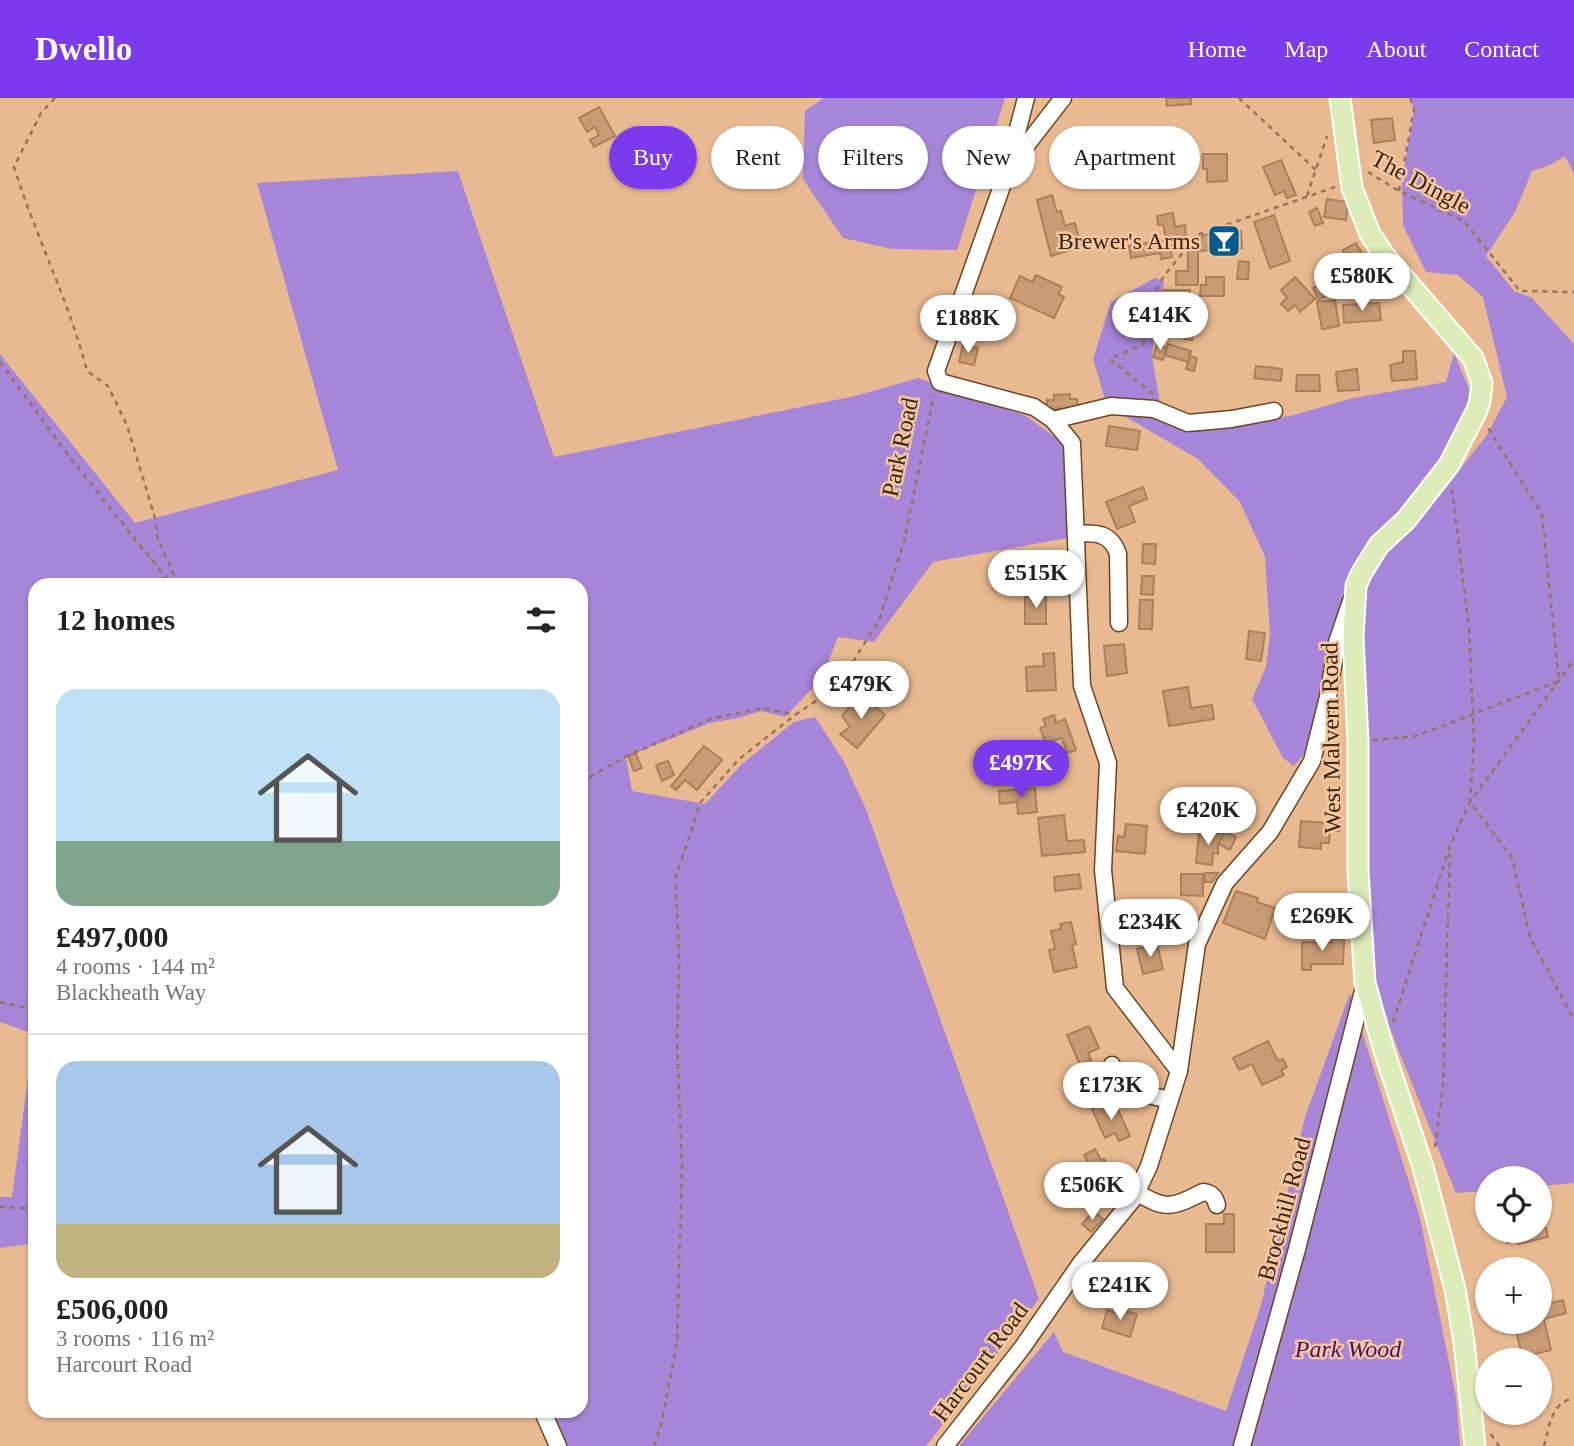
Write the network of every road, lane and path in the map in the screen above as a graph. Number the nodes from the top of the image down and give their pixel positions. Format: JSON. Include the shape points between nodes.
{"nodes":[{"id":1,"x":55,"y":98,"type":"edge"},
{"id":2,"x":1026,"y":98,"type":"edge"},
{"id":3,"x":1063,"y":98,"type":"edge"},
{"id":4,"x":1239,"y":98,"type":"edge"},
{"id":5,"x":1340,"y":98,"type":"edge"},
{"id":6,"x":1410,"y":98,"type":"edge"},
{"id":7,"x":1019,"y":126,"type":"edge"},
{"id":8,"x":1035,"y":134,"type":"edge"},
{"id":9,"x":1328,"y":134,"type":"dead end"},
{"id":10,"x":1349,"y":164,"type":"junction"},
{"id":11,"x":1316,"y":170,"type":"junction"},
{"id":12,"x":1339,"y":187,"type":"dead end"},
{"id":13,"x":1001,"y":189,"type":"edge"},
{"id":14,"x":1399,"y":191,"type":"junction"},
{"id":15,"x":1307,"y":196,"type":"junction"},
{"id":16,"x":1574,"y":292,"type":"edge"},
{"id":17,"x":0,"y":362,"type":"edge"},
{"id":18,"x":937,"y":379,"type":"junction"},
{"id":19,"x":1154,"y":410,"type":"junction"},
{"id":20,"x":1477,"y":410,"type":"junction"},
{"id":21,"x":1274,"y":411,"type":"dead end"},
{"id":22,"x":1053,"y":420,"type":"junction"},
{"id":23,"x":1449,"y":465,"type":"junction"},
{"id":24,"x":1076,"y":534,"type":"junction"},
{"id":25,"x":166,"y":578,"type":"edge"},
{"id":26,"x":175,"y":578,"type":"edge"},
{"id":27,"x":1356,"y":586,"type":"junction"},
{"id":28,"x":1119,"y":623,"type":"dead end"},
{"id":29,"x":1574,"y":660,"type":"edge"},
{"id":30,"x":1559,"y":681,"type":"junction"},
{"id":31,"x":795,"y":715,"type":"junction"},
{"id":32,"x":1358,"y":741,"type":"junction"},
{"id":33,"x":588,"y":778,"type":"edge"},
{"id":34,"x":1470,"y":802,"type":"junction"},
{"id":35,"x":1450,"y":846,"type":"junction"},
{"id":36,"x":1365,"y":983,"type":"junction"},
{"id":37,"x":0,"y":1002,"type":"edge"},
{"id":38,"x":28,"y":1008,"type":"edge"},
{"id":39,"x":1574,"y":1020,"type":"edge"},
{"id":40,"x":1384,"y":1051,"type":"junction"},
{"id":41,"x":1112,"y":1065,"type":"dead end"},
{"id":42,"x":1179,"y":1071,"type":"junction"},
{"id":43,"x":1170,"y":1100,"type":"junction"},
{"id":44,"x":1434,"y":1153,"type":"dead end"},
{"id":45,"x":1136,"y":1192,"type":"junction"},
{"id":46,"x":28,"y":1205,"type":"edge"},
{"id":47,"x":1217,"y":1205,"type":"dead end"},
{"id":48,"x":0,"y":1207,"type":"edge"},
{"id":49,"x":1574,"y":1398,"type":"edge"},
{"id":50,"x":546,"y":1418,"type":"edge"},
{"id":51,"x":558,"y":1446,"type":"edge"},
{"id":52,"x":654,"y":1446,"type":"edge"},
{"id":53,"x":945,"y":1446,"type":"edge"},
{"id":54,"x":1242,"y":1446,"type":"edge"},
{"id":55,"x":1475,"y":1446,"type":"edge"},
{"id":56,"x":1545,"y":1446,"type":"edge"}],
"edges":[{"from":1,"to":26,"type":"path","via":[[41,113],[14,167],[75,327],[87,372],[108,386],[127,425],[158,540]]},
{"from":2,"to":7,"type":"street"},
{"from":3,"to":8,"type":"street","name":"Park Road"},
{"from":4,"to":11,"type":"path"},
{"from":5,"to":10,"type":"main road","name":"West Malvern Road"},
{"from":6,"to":14,"type":"path","via":[[1414,109]]},
{"from":9,"to":11,"type":"path"},
{"from":10,"to":14,"type":"path","name":"The Dingle"},
{"from":10,"to":20,"type":"main road","name":"West Malvern Road","via":[[1352,188],[1370,234],[1473,358],[1482,383]]},
{"from":11,"to":15,"type":"path"},
{"from":12,"to":15,"type":"path"},
{"from":13,"to":18,"type":"street","name":"Park Road"},
{"from":14,"to":16,"type":"path","name":"The Dingle","via":[[1464,221],[1520,291]]},
{"from":15,"to":19,"type":"path","via":[[1197,235],[1164,276],[1142,319],[1144,344],[1110,359],[1154,396]]},
{"from":17,"to":25,"type":"path"},
{"from":18,"to":22,"type":"street","via":[[1034,407]]},
{"from":18,"to":31,"type":"path","name":"Park Road","via":[[904,542],[878,620],[838,687]]},
{"from":19,"to":21,"type":"street","via":[[1188,423]]},
{"from":19,"to":22,"type":"street","via":[[1111,406]]},
{"from":20,"to":23,"type":"main road","name":"West Malvern Road"},
{"from":20,"to":30,"type":"path","via":[[1542,514]]},
{"from":22,"to":24,"type":"street","via":[[1072,443]]},
{"from":23,"to":27,"type":"main road","name":"West Malvern Road","via":[[1380,545]]},
{"from":23,"to":34,"type":"path","via":[[1469,628],[1474,739]]},
{"from":24,"to":28,"type":"street","via":[[1094,532],[1115,544]]},
{"from":24,"to":42,"type":"street","via":[[1082,687],[1108,763],[1103,870],[1115,988]]},
{"from":27,"to":32,"type":"main road","name":"West Malvern Road","via":[[1353,637]]},
{"from":27,"to":42,"type":"street","name":"Harcourt Road","via":[[1337,642],[1312,761],[1270,832],[1225,883],[1196,944]]},
{"from":29,"to":30,"type":"path"},
{"from":30,"to":32,"type":"path","via":[[1416,736]]},
{"from":30,"to":34,"type":"path"},
{"from":31,"to":33,"type":"path","via":[[764,708],[710,719]]},
{"from":31,"to":52,"type":"path","name":"Park Road","via":[[738,760],[700,803],[676,877],[682,1167],[677,1343]]},
{"from":32,"to":36,"type":"main road","name":"West Malvern Road","via":[[1358,871]]},
{"from":34,"to":35,"type":"path"},
{"from":34,"to":39,"type":"path","via":[[1512,858],[1530,937]]},
{"from":35,"to":40,"type":"path"},
{"from":35,"to":44,"type":"path","via":[[1443,1086]]},
{"from":36,"to":40,"type":"main road","name":"West Malvern Road"},
{"from":36,"to":54,"type":"street","name":"Brockhill Road"},
{"from":37,"to":38,"type":"path"},
{"from":40,"to":55,"type":"main road","name":"West Malvern Road","via":[[1423,1167],[1455,1289]]},
{"from":41,"to":43,"type":"street","via":[[1121,1089]]},
{"from":42,"to":43,"type":"street","name":"Harcourt Road"},
{"from":43,"to":45,"type":"street","name":"Harcourt Road","via":[[1149,1167]]},
{"from":45,"to":47,"type":"street","via":[[1165,1207],[1208,1192]]},
{"from":45,"to":53,"type":"street","name":"Harcourt Road"},
{"from":46,"to":48,"type":"path"},
{"from":49,"to":56,"type":"path","via":[[1564,1400],[1553,1411]]},
{"from":50,"to":51,"type":"street"}]}
